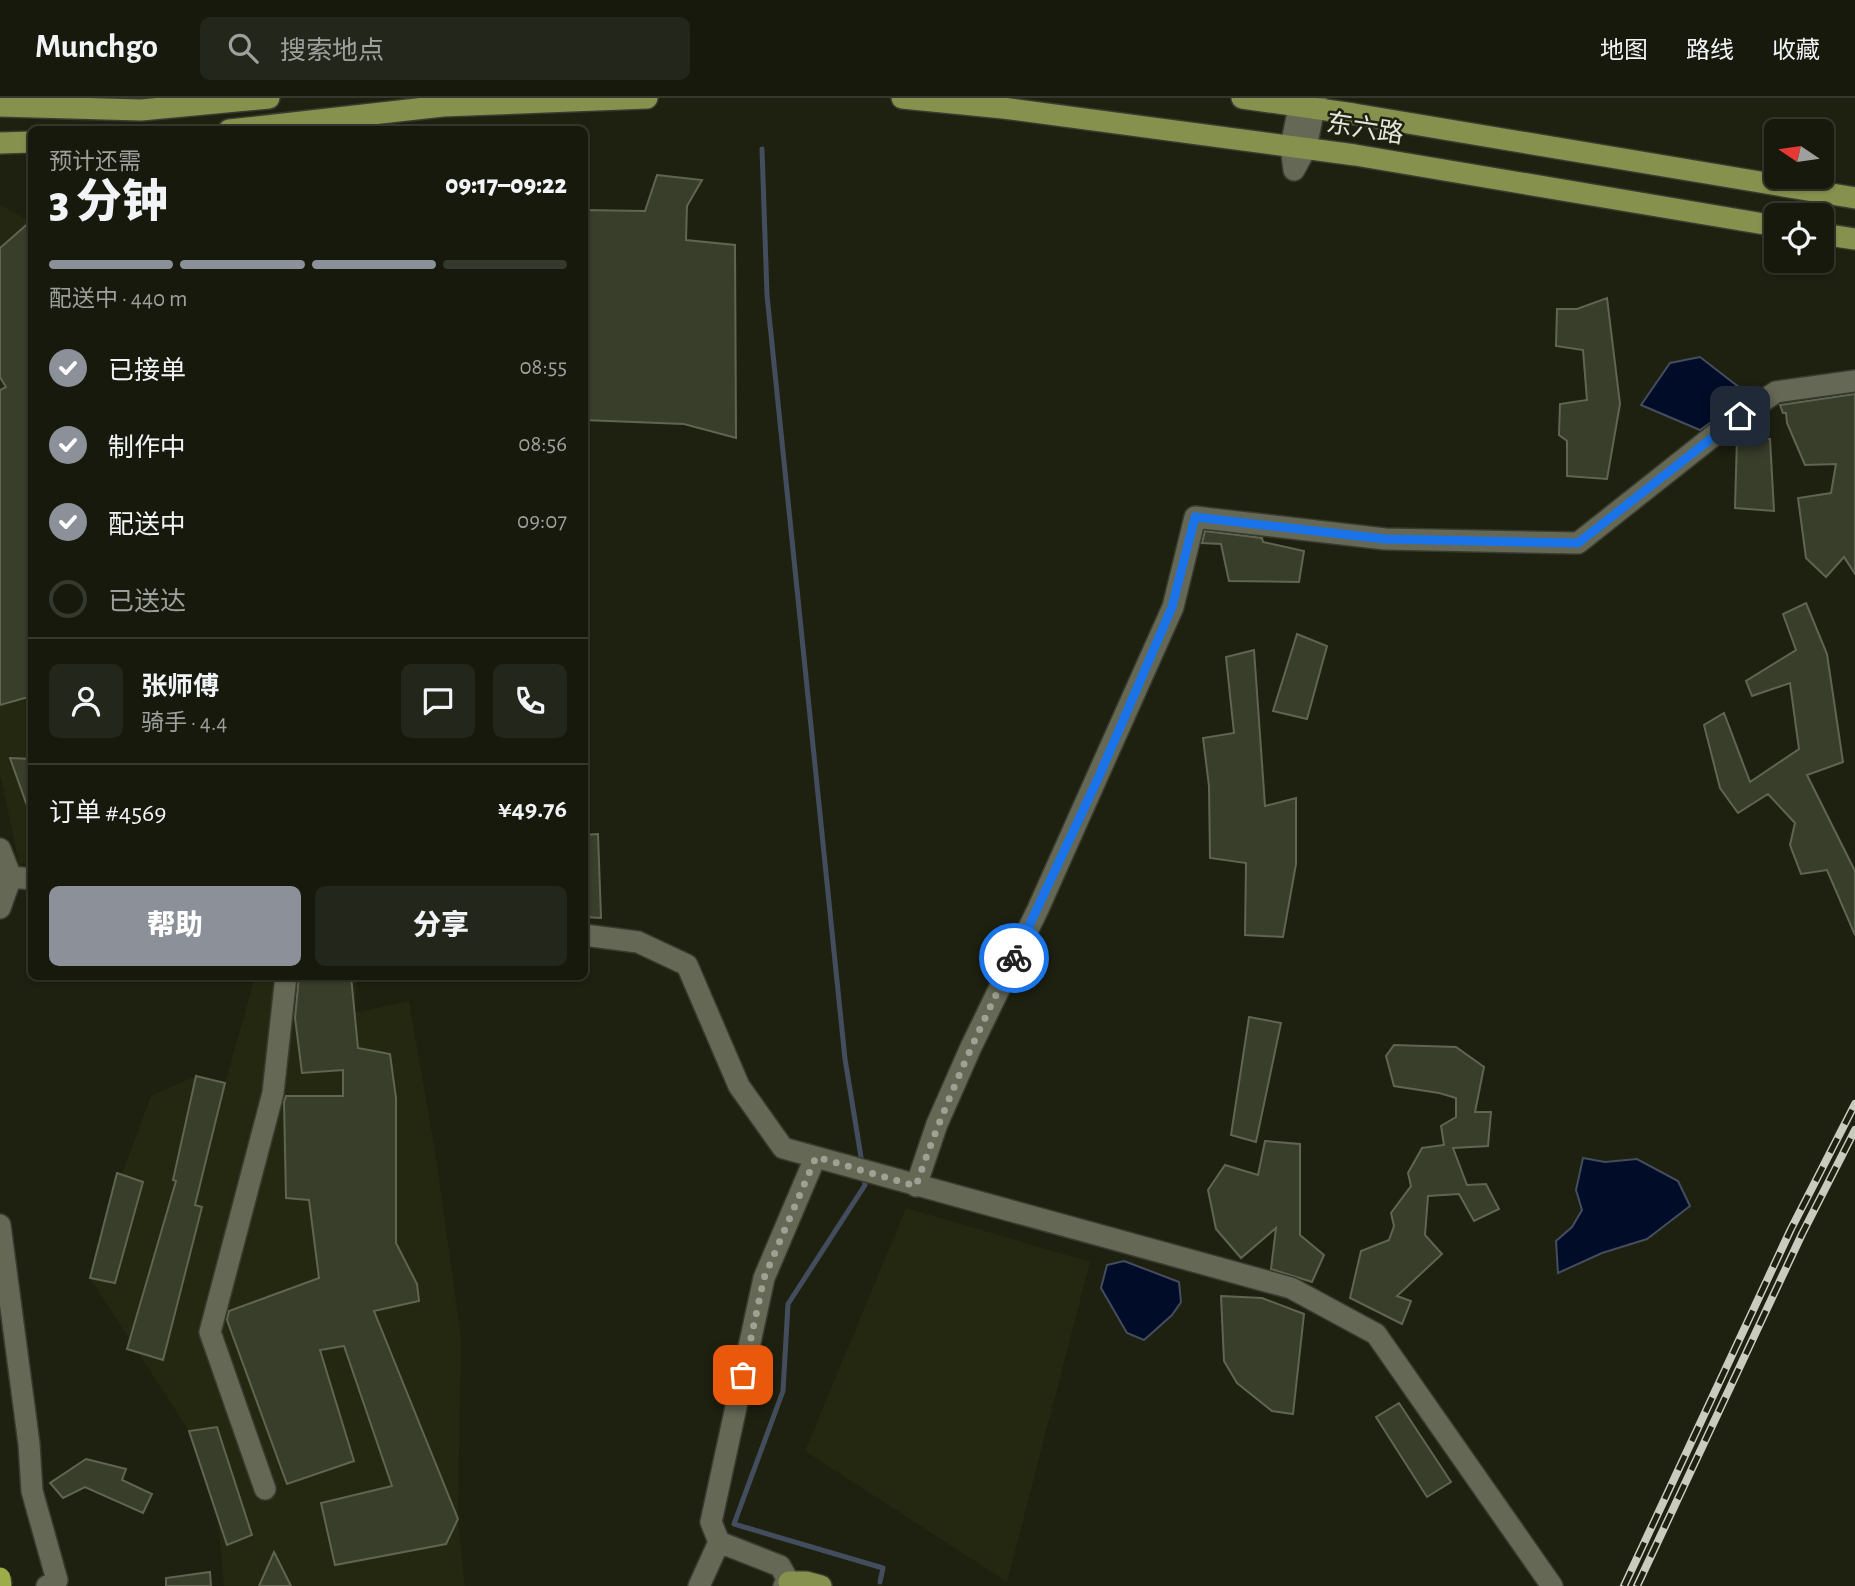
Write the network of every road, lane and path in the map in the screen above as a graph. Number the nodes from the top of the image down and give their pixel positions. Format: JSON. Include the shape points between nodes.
{"nodes":[{"id":1,"x":269,"y":98,"type":"edge"},
{"id":2,"x":647,"y":98,"type":"edge"},
{"id":3,"x":902,"y":98,"type":"edge"},
{"id":4,"x":1242,"y":98,"type":"edge"},
{"id":5,"x":1307,"y":103,"type":"edge"},
{"id":6,"x":396,"y":104,"type":"edge"},
{"id":7,"x":0,"y":106,"type":"edge"},
{"id":8,"x":255,"y":126,"type":"edge"},
{"id":9,"x":28,"y":142,"type":"edge"},
{"id":10,"x":0,"y":144,"type":"edge"},
{"id":11,"x":1298,"y":147,"type":"junction"},
{"id":12,"x":1855,"y":198,"type":"edge"},
{"id":13,"x":1764,"y":224,"type":"edge"},
{"id":14,"x":1834,"y":236,"type":"edge"},
{"id":15,"x":1855,"y":239,"type":"edge"},
{"id":16,"x":1855,"y":381,"type":"edge"},
{"id":17,"x":0,"y":849,"type":"edge"},
{"id":18,"x":14,"y":878,"type":"edge"},
{"id":19,"x":0,"y":908,"type":"edge"},
{"id":20,"x":588,"y":936,"type":"edge"},
{"id":21,"x":286,"y":980,"type":"edge"},
{"id":22,"x":816,"y":1157,"type":"junction"},
{"id":23,"x":916,"y":1186,"type":"junction"},
{"id":24,"x":0,"y":1225,"type":"edge"},
{"id":25,"x":265,"y":1489,"type":"dead end"},
{"id":26,"x":719,"y":1542,"type":"junction"},
{"id":27,"x":789,"y":1585,"type":"edge"},
{"id":28,"x":47,"y":1586,"type":"edge"},
{"id":29,"x":699,"y":1586,"type":"edge"},
{"id":30,"x":821,"y":1586,"type":"edge"},
{"id":31,"x":1552,"y":1586,"type":"edge"}],
"edges":[{"from":1,"to":7,"type":"main road","via":[[141,110]]},
{"from":2,"to":6,"type":"main road"},
{"from":3,"to":11,"type":"main road","name":"东六路"},
{"from":4,"to":5,"type":"main road","name":"东六路"},
{"from":5,"to":11,"type":"street"},
{"from":5,"to":12,"type":"main road","name":"东六路"},
{"from":6,"to":8,"type":"main road"},
{"from":9,"to":10,"type":"main road"},
{"from":11,"to":13,"type":"main road","name":"东六路"},
{"from":14,"to":15,"type":"main road"},
{"from":16,"to":23,"type":"street","via":[[1776,392],[1578,543],[1385,539],[1195,517],[1172,607],[1038,909],[971,1047]]},
{"from":17,"to":18,"type":"street"},
{"from":18,"to":19,"type":"street"},
{"from":20,"to":22,"type":"street","via":[[638,942],[687,965],[739,1086],[783,1148]]},
{"from":21,"to":25,"type":"street","via":[[274,1093],[210,1332]]},
{"from":22,"to":23,"type":"street"},
{"from":22,"to":26,"type":"street","via":[[764,1278],[712,1522]]},
{"from":23,"to":31,"type":"street","via":[[1292,1289],[1376,1334]]},
{"from":24,"to":28,"type":"street","via":[[32,1491],[57,1580]]},
{"from":26,"to":27,"type":"street","via":[[780,1566]]},
{"from":26,"to":29,"type":"street"},
{"from":27,"to":30,"type":"main road","via":[[806,1582]]}]}
